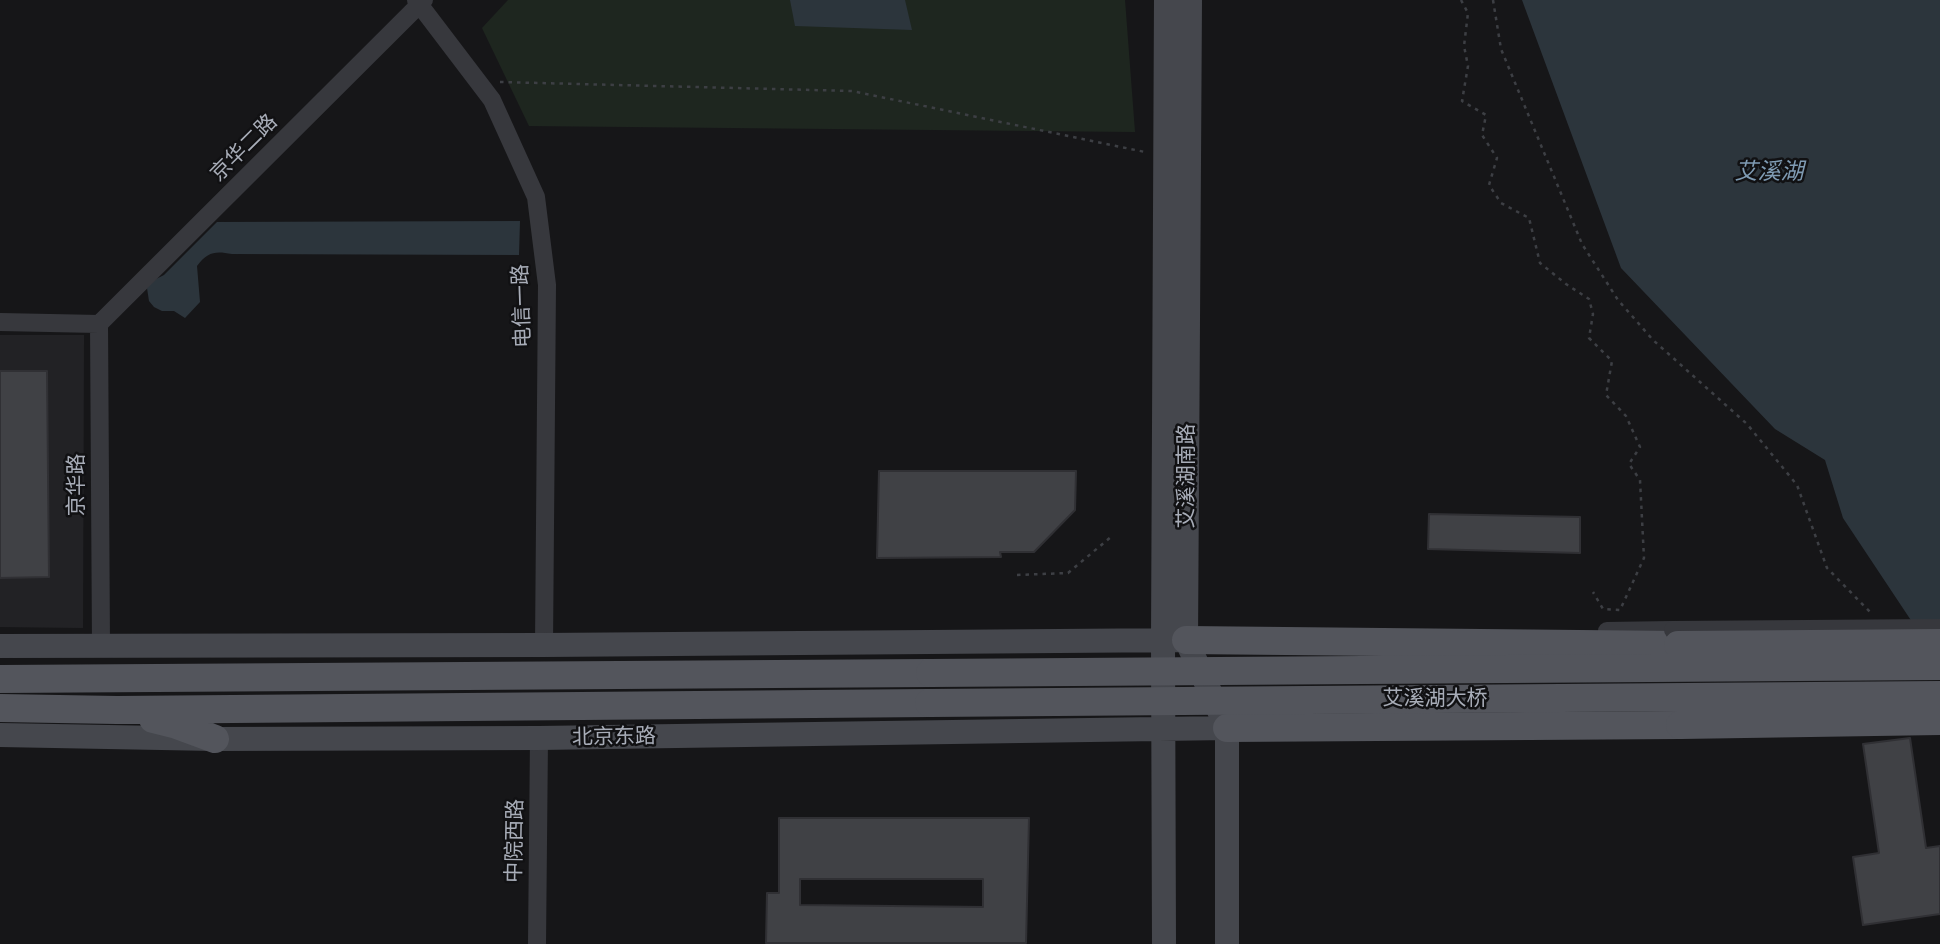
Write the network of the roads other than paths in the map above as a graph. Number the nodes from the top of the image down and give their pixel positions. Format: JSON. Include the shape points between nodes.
{"nodes":[{"id":1,"x":1166,"y":0,"type":"edge"},
{"id":2,"x":1190,"y":0,"type":"edge"},
{"id":3,"x":420,"y":1,"type":"edge"},
{"id":4,"x":0,"y":322,"type":"edge"},
{"id":5,"x":99,"y":324,"type":"junction"},
{"id":6,"x":1940,"y":628,"type":"edge"},
{"id":7,"x":1676,"y":637,"type":"junction"},
{"id":8,"x":1175,"y":640,"type":"junction"},
{"id":9,"x":1940,"y":643,"type":"edge"},
{"id":10,"x":544,"y":645,"type":"junction"},
{"id":11,"x":0,"y":646,"type":"edge"},
{"id":12,"x":101,"y":646,"type":"junction"},
{"id":13,"x":1940,"y":666,"type":"edge"},
{"id":14,"x":0,"y":679,"type":"edge"},
{"id":15,"x":1940,"y":695,"type":"edge"},
{"id":16,"x":929,"y":703,"type":"joint"},
{"id":17,"x":0,"y":708,"type":"edge"},
{"id":18,"x":117,"y":710,"type":"junction"},
{"id":19,"x":1940,"y":721,"type":"edge"},
{"id":20,"x":1227,"y":728,"type":"junction"},
{"id":21,"x":1163,"y":729,"type":"junction"},
{"id":22,"x":1940,"y":732,"type":"edge"},
{"id":23,"x":0,"y":735,"type":"edge"},
{"id":24,"x":539,"y":738,"type":"junction"},
{"id":25,"x":215,"y":739,"type":"junction"},
{"id":26,"x":537,"y":944,"type":"edge"},
{"id":27,"x":1164,"y":944,"type":"edge"},
{"id":28,"x":1227,"y":944,"type":"edge"}],
"edges":[{"from":1,"to":8,"type":"main road","name":"艾溪湖南路"},
{"from":2,"to":8,"type":"main road","name":"艾溪湖南路"},
{"from":3,"to":5,"type":"street","name":"京华二路"},
{"from":3,"to":10,"type":"street","name":"电信一路","via":[[492,100],[536,197],[545,273]]},
{"from":4,"to":5,"type":"street"},
{"from":5,"to":12,"type":"street","name":"京华路"},
{"from":6,"to":7,"type":"street","bridge":true},
{"from":7,"to":8,"type":"main road"},
{"from":7,"to":9,"type":"main road","bridge":true},
{"from":8,"to":10,"type":"main road"},
{"from":8,"to":20,"type":"main road","name":"艾溪湖南路"},
{"from":8,"to":21,"type":"main road","name":"艾溪湖南路"},
{"from":10,"to":12,"type":"main road"},
{"from":11,"to":12,"type":"main road"},
{"from":13,"to":14,"type":"main road","name":"艾溪湖大桥","bridge":true},
{"from":15,"to":16,"type":"main road","name":"艾溪湖大桥","bridge":true},
{"from":16,"to":18,"type":"main road","name":"北京东路"},
{"from":17,"to":18,"type":"main road","name":"北京东路"},
{"from":18,"to":25,"type":"main road"},
{"from":19,"to":20,"type":"main road","bridge":true},
{"from":20,"to":21,"type":"main road","name":"北京东路"},
{"from":20,"to":22,"type":"street","via":[[1269,741]]},
{"from":20,"to":28,"type":"main road","name":"艾溪湖南路"},
{"from":21,"to":24,"type":"main road","name":"北京东路"},
{"from":21,"to":27,"type":"main road","name":"艾溪湖南路"},
{"from":23,"to":25,"type":"main road","name":"北京东路"},
{"from":24,"to":25,"type":"main road","name":"北京东路"},
{"from":24,"to":26,"type":"street","name":"中院西路"}]}
